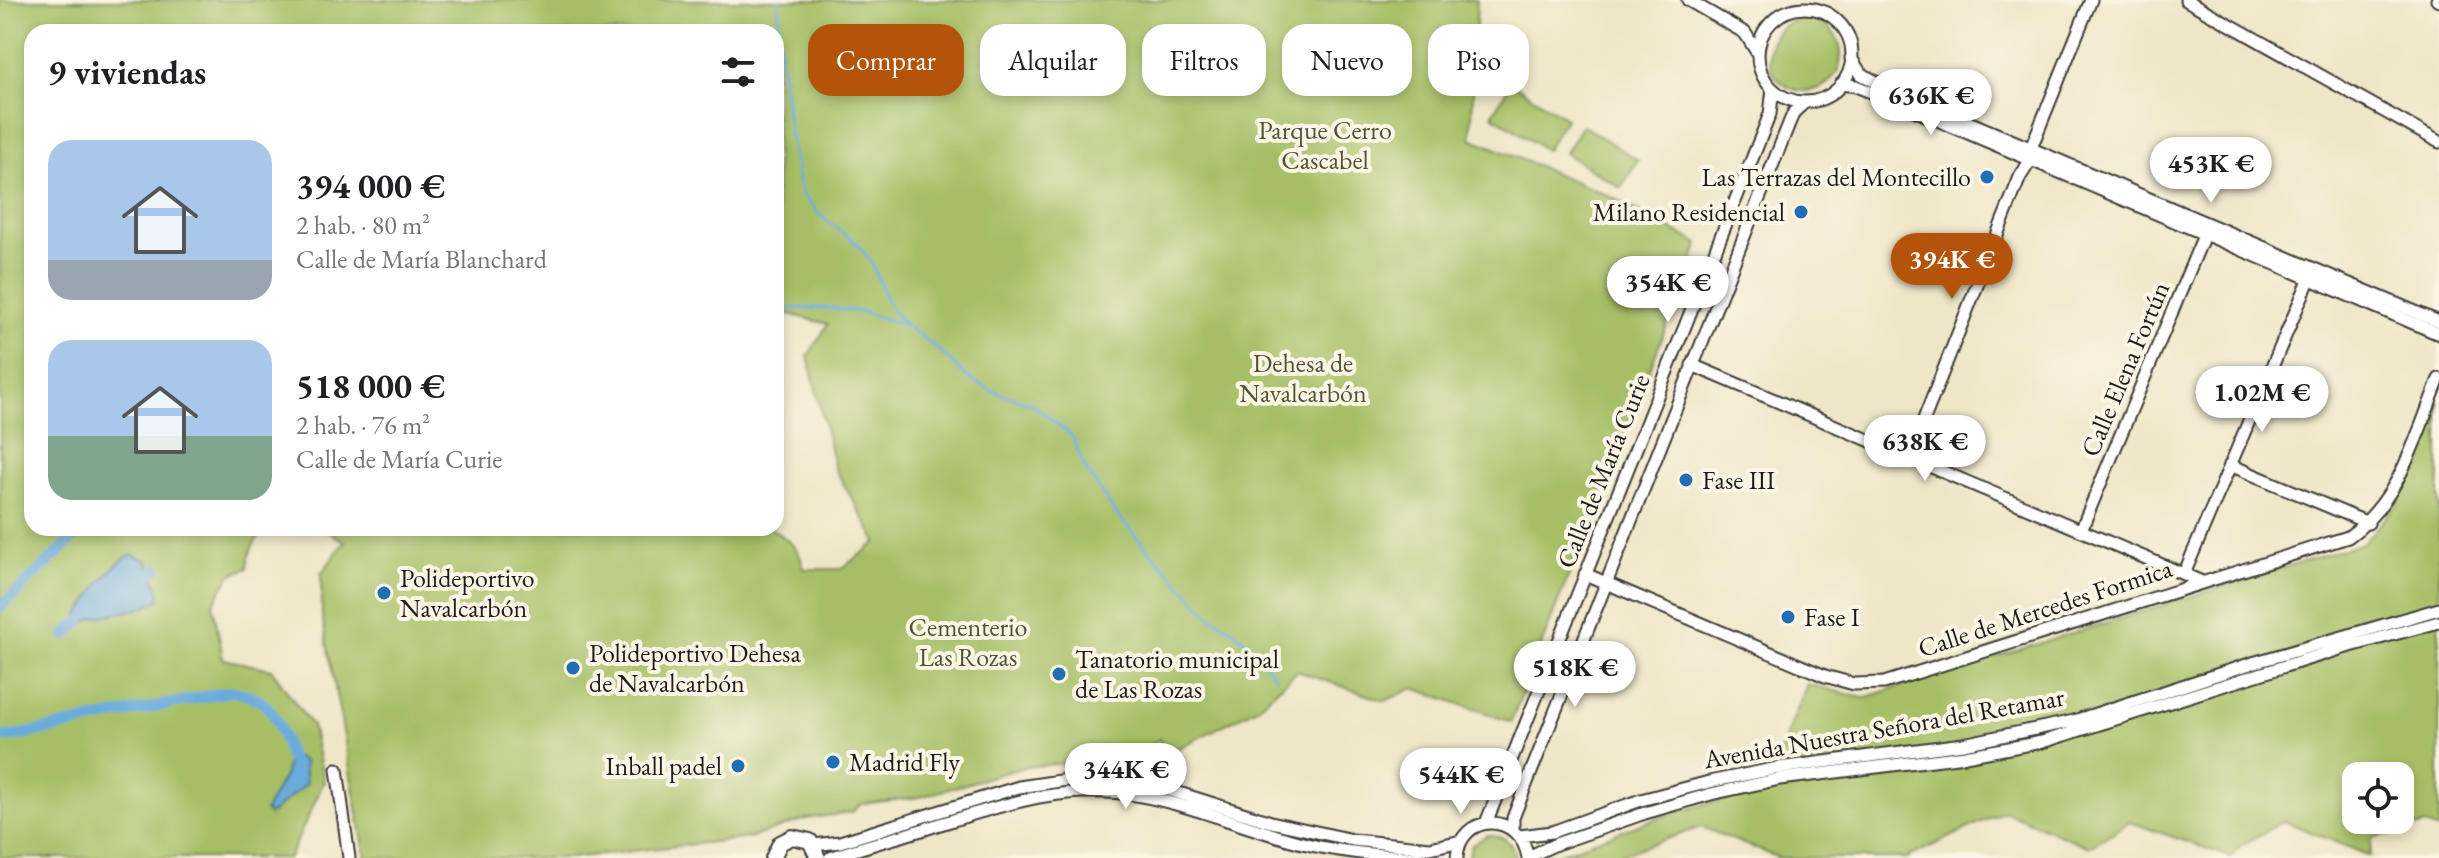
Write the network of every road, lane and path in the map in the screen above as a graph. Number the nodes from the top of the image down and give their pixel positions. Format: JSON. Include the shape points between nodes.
{"nodes":[{"id":1,"x":1688,"y":0,"type":"edge"},
{"id":2,"x":2091,"y":0,"type":"edge"},
{"id":3,"x":2194,"y":2,"type":"edge"},
{"id":4,"x":1811,"y":4,"type":"edge"},
{"id":5,"x":1788,"y":6,"type":"edge"},
{"id":6,"x":1767,"y":28,"type":"junction"},
{"id":7,"x":1745,"y":33,"type":"junction"},
{"id":8,"x":1758,"y":54,"type":"junction"},
{"id":9,"x":1851,"y":58,"type":"junction"},
{"id":10,"x":1841,"y":84,"type":"junction"},
{"id":11,"x":1773,"y":89,"type":"junction"},
{"id":12,"x":1805,"y":102,"type":"junction"},
{"id":13,"x":2439,"y":142,"type":"edge"},
{"id":14,"x":2030,"y":154,"type":"junction"},
{"id":15,"x":2207,"y":230,"type":"junction"},
{"id":16,"x":2309,"y":280,"type":"junction"},
{"id":17,"x":2439,"y":322,"type":"edge"},
{"id":18,"x":2439,"y":334,"type":"edge"},
{"id":19,"x":1692,"y":365,"type":"junction"},
{"id":20,"x":2439,"y":379,"type":"edge"},
{"id":21,"x":1909,"y":457,"type":"junction"},
{"id":22,"x":2230,"y":465,"type":"junction"},
{"id":23,"x":2368,"y":523,"type":"junction"},
{"id":24,"x":2081,"y":530,"type":"junction"},
{"id":25,"x":2178,"y":572,"type":"junction"},
{"id":26,"x":1585,"y":574,"type":"junction"},
{"id":27,"x":2202,"y":582,"type":"junction"},
{"id":28,"x":1607,"y":583,"type":"junction"},
{"id":29,"x":2170,"y":592,"type":"junction"},
{"id":30,"x":2439,"y":609,"type":"edge"},
{"id":31,"x":2439,"y":622,"type":"edge"},
{"id":32,"x":337,"y":769,"type":"dead end"},
{"id":33,"x":1486,"y":823,"type":"junction"},
{"id":34,"x":1516,"y":833,"type":"junction"},
{"id":35,"x":1461,"y":841,"type":"junction"},
{"id":36,"x":816,"y":852,"type":"edge"},
{"id":37,"x":771,"y":857,"type":"edge"},
{"id":38,"x":349,"y":858,"type":"edge"},
{"id":39,"x":830,"y":858,"type":"edge"},
{"id":40,"x":1419,"y":858,"type":"edge"},
{"id":41,"x":1457,"y":858,"type":"edge"},
{"id":42,"x":1528,"y":858,"type":"edge"}],
"edges":[{"from":1,"to":7,"type":"street"},
{"from":2,"to":14,"type":"street"},
{"from":3,"to":13,"type":"street"},
{"from":4,"to":5,"type":"street"},
{"from":4,"to":9,"type":"street","via":[[1837,21],[1851,45]]},
{"from":5,"to":6,"type":"street"},
{"from":6,"to":7,"type":"street"},
{"from":6,"to":8,"type":"street"},
{"from":7,"to":8,"type":"street"},
{"from":8,"to":11,"type":"street"},
{"from":9,"to":10,"type":"street"},
{"from":9,"to":14,"type":"street","via":[[1866,78]]},
{"from":10,"to":12,"type":"street","via":[[1825,97]]},
{"from":10,"to":14,"type":"street"},
{"from":11,"to":12,"type":"street"},
{"from":11,"to":26,"type":"street","name":"Calle de María Curie","via":[[1770,114]]},
{"from":12,"to":19,"type":"street","name":"Calle de María Curie","via":[[1790,121]]},
{"from":14,"to":15,"type":"street"},
{"from":14,"to":15,"type":"street","via":[[2070,165]]},
{"from":14,"to":21,"type":"street"},
{"from":15,"to":16,"type":"street"},
{"from":15,"to":17,"type":"street"},
{"from":15,"to":24,"type":"street","name":"Calle Elena Fortún"},
{"from":16,"to":18,"type":"street"},
{"from":16,"to":22,"type":"street"},
{"from":19,"to":21,"type":"street"},
{"from":19,"to":28,"type":"street","name":"Calle de María Curie"},
{"from":20,"to":23,"type":"street","name":"Calle de Mercedes Formica","via":[[2392,493]]},
{"from":21,"to":24,"type":"street"},
{"from":22,"to":23,"type":"street"},
{"from":22,"to":25,"type":"street"},
{"from":23,"to":27,"type":"street","name":"Calle de Mercedes Formica","via":[[2348,537]]},
{"from":24,"to":25,"type":"street"},
{"from":25,"to":27,"type":"street"},
{"from":25,"to":29,"type":"street"},
{"from":26,"to":28,"type":"street","name":"Calle de Mercedes Formica"},
{"from":26,"to":33,"type":"street","name":"Calle de María Curie"},
{"from":27,"to":29,"type":"street","name":"Calle de Mercedes Formica"},
{"from":28,"to":29,"type":"street","name":"Calle de Mercedes Formica","via":[[1854,684],[1884,683]]},
{"from":28,"to":34,"type":"street","name":"Calle de María Curie","via":[[1513,818]]},
{"from":30,"to":34,"type":"street","name":"Avenida Nuestra Señora del Retamar","via":[[2074,721],[1963,744],[1778,768],[1641,800],[1552,832]]},
{"from":31,"to":42,"type":"street","name":"Avenida Nuestra Señora del Retamar","via":[[2042,742],[1780,779],[1711,794]]},
{"from":32,"to":38,"type":"street"},
{"from":33,"to":34,"type":"street"},
{"from":33,"to":35,"type":"street"},
{"from":34,"to":42,"type":"street"},
{"from":35,"to":36,"type":"street","via":[[1430,848],[1353,840],[1271,822],[1166,789],[1067,780],[1019,787]]},
{"from":35,"to":41,"type":"street"},
{"from":36,"to":37,"type":"street","via":[[805,838],[792,837]]},
{"from":39,"to":40,"type":"street","via":[[1021,799],[1068,792],[1135,795],[1311,845]]}]}
